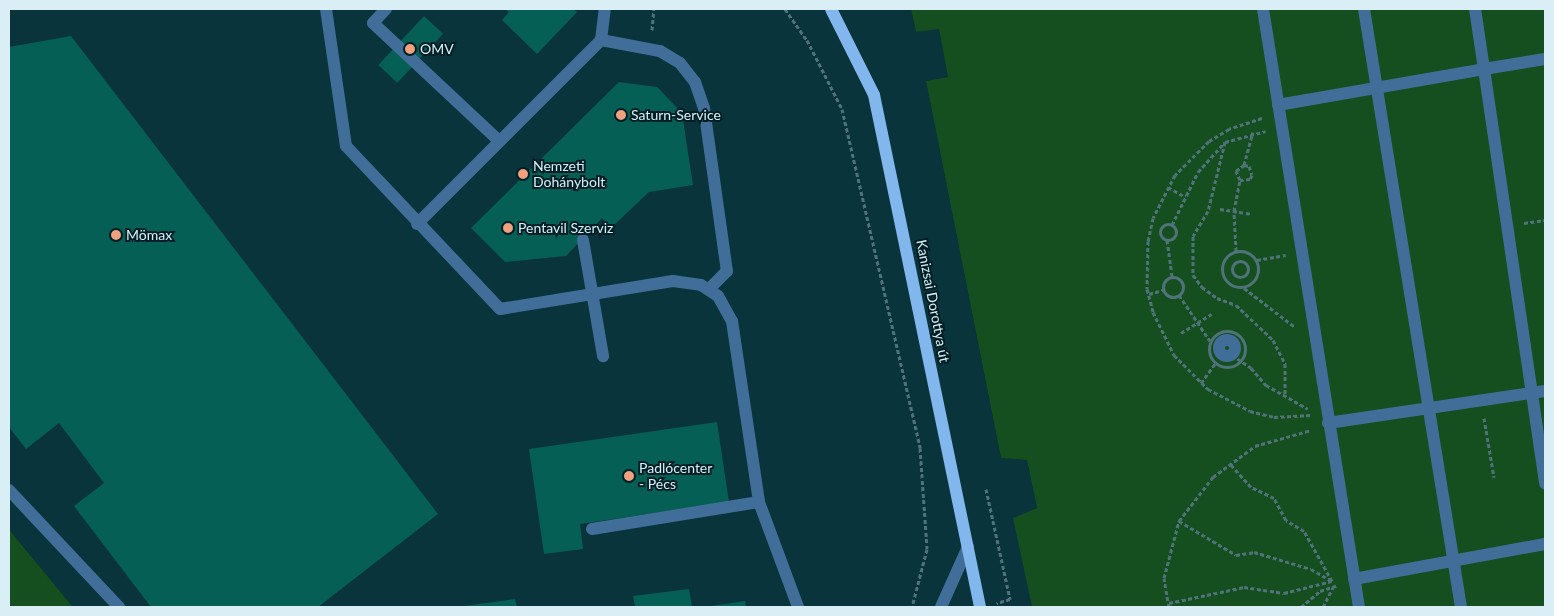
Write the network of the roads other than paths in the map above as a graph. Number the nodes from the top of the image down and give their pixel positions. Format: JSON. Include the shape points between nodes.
{"nodes":[{"id":1,"x":326,"y":9,"type":"edge"},
{"id":2,"x":386,"y":9,"type":"edge"},
{"id":3,"x":606,"y":9,"type":"edge"},
{"id":4,"x":831,"y":9,"type":"edge"},
{"id":5,"x":1263,"y":9,"type":"edge"},
{"id":6,"x":1364,"y":9,"type":"edge"},
{"id":7,"x":1474,"y":9,"type":"edge"},
{"id":8,"x":601,"y":40,"type":"junction"},
{"id":9,"x":1545,"y":60,"type":"edge"},
{"id":10,"x":1484,"y":69,"type":"junction"},
{"id":11,"x":1377,"y":88,"type":"junction"},
{"id":12,"x":1279,"y":110,"type":"junction"},
{"id":13,"x":499,"y":141,"type":"junction"},
{"id":14,"x":417,"y":224,"type":"junction"},
{"id":15,"x":583,"y":240,"type":"dead end"},
{"id":16,"x":710,"y":289,"type":"junction"},
{"id":17,"x":592,"y":294,"type":"junction"},
{"id":18,"x":603,"y":356,"type":"dead end"},
{"id":19,"x":1545,"y":390,"type":"edge"},
{"id":20,"x":1532,"y":393,"type":"junction"},
{"id":21,"x":1429,"y":408,"type":"junction"},
{"id":22,"x":1328,"y":424,"type":"junction"},
{"id":23,"x":1545,"y":484,"type":"edge"},
{"id":24,"x":9,"y":490,"type":"edge"},
{"id":25,"x":759,"y":502,"type":"junction"},
{"id":26,"x":592,"y":529,"type":"dead end"},
{"id":27,"x":1545,"y":544,"type":"edge"},
{"id":28,"x":968,"y":547,"type":"junction"},
{"id":29,"x":1453,"y":561,"type":"junction"},
{"id":30,"x":1354,"y":579,"type":"junction"},
{"id":31,"x":119,"y":607,"type":"edge"},
{"id":32,"x":798,"y":607,"type":"edge"},
{"id":33,"x":941,"y":607,"type":"edge"},
{"id":34,"x":980,"y":607,"type":"edge"},
{"id":35,"x":1359,"y":607,"type":"edge"},
{"id":36,"x":1461,"y":607,"type":"edge"}],
"edges":[{"from":1,"to":14,"type":"street","via":[[346,146]]},
{"from":2,"to":13,"type":"street","via":[[373,23]]},
{"from":3,"to":8,"type":"street"},
{"from":4,"to":28,"type":"main road","name":"Kanizsai Dorottya út","via":[[874,95]]},
{"from":5,"to":12,"type":"street"},
{"from":6,"to":11,"type":"street"},
{"from":7,"to":10,"type":"street"},
{"from":8,"to":13,"type":"street"},
{"from":8,"to":16,"type":"street","via":[[650,48],[670,55],[690,72],[698,88],[704,108],[727,271]]},
{"from":9,"to":10,"type":"street"},
{"from":10,"to":11,"type":"street"},
{"from":10,"to":20,"type":"street"},
{"from":11,"to":12,"type":"street"},
{"from":11,"to":21,"type":"street"},
{"from":12,"to":22,"type":"street"},
{"from":13,"to":14,"type":"street"},
{"from":14,"to":17,"type":"street","via":[[500,309]]},
{"from":15,"to":17,"type":"street"},
{"from":16,"to":17,"type":"street","via":[[673,280]]},
{"from":16,"to":25,"type":"street","via":[[727,307],[732,321]]},
{"from":17,"to":18,"type":"street"},
{"from":19,"to":20,"type":"street"},
{"from":20,"to":21,"type":"street"},
{"from":20,"to":23,"type":"street"},
{"from":21,"to":22,"type":"street"},
{"from":21,"to":29,"type":"street"},
{"from":22,"to":30,"type":"street"},
{"from":24,"to":31,"type":"street"},
{"from":25,"to":26,"type":"street"},
{"from":25,"to":32,"type":"street"},
{"from":27,"to":29,"type":"street"},
{"from":28,"to":33,"type":"street"},
{"from":28,"to":34,"type":"main road","name":"Kanizsai Dorottya út"},
{"from":29,"to":30,"type":"street"},
{"from":29,"to":36,"type":"street"},
{"from":30,"to":35,"type":"street"}]}
